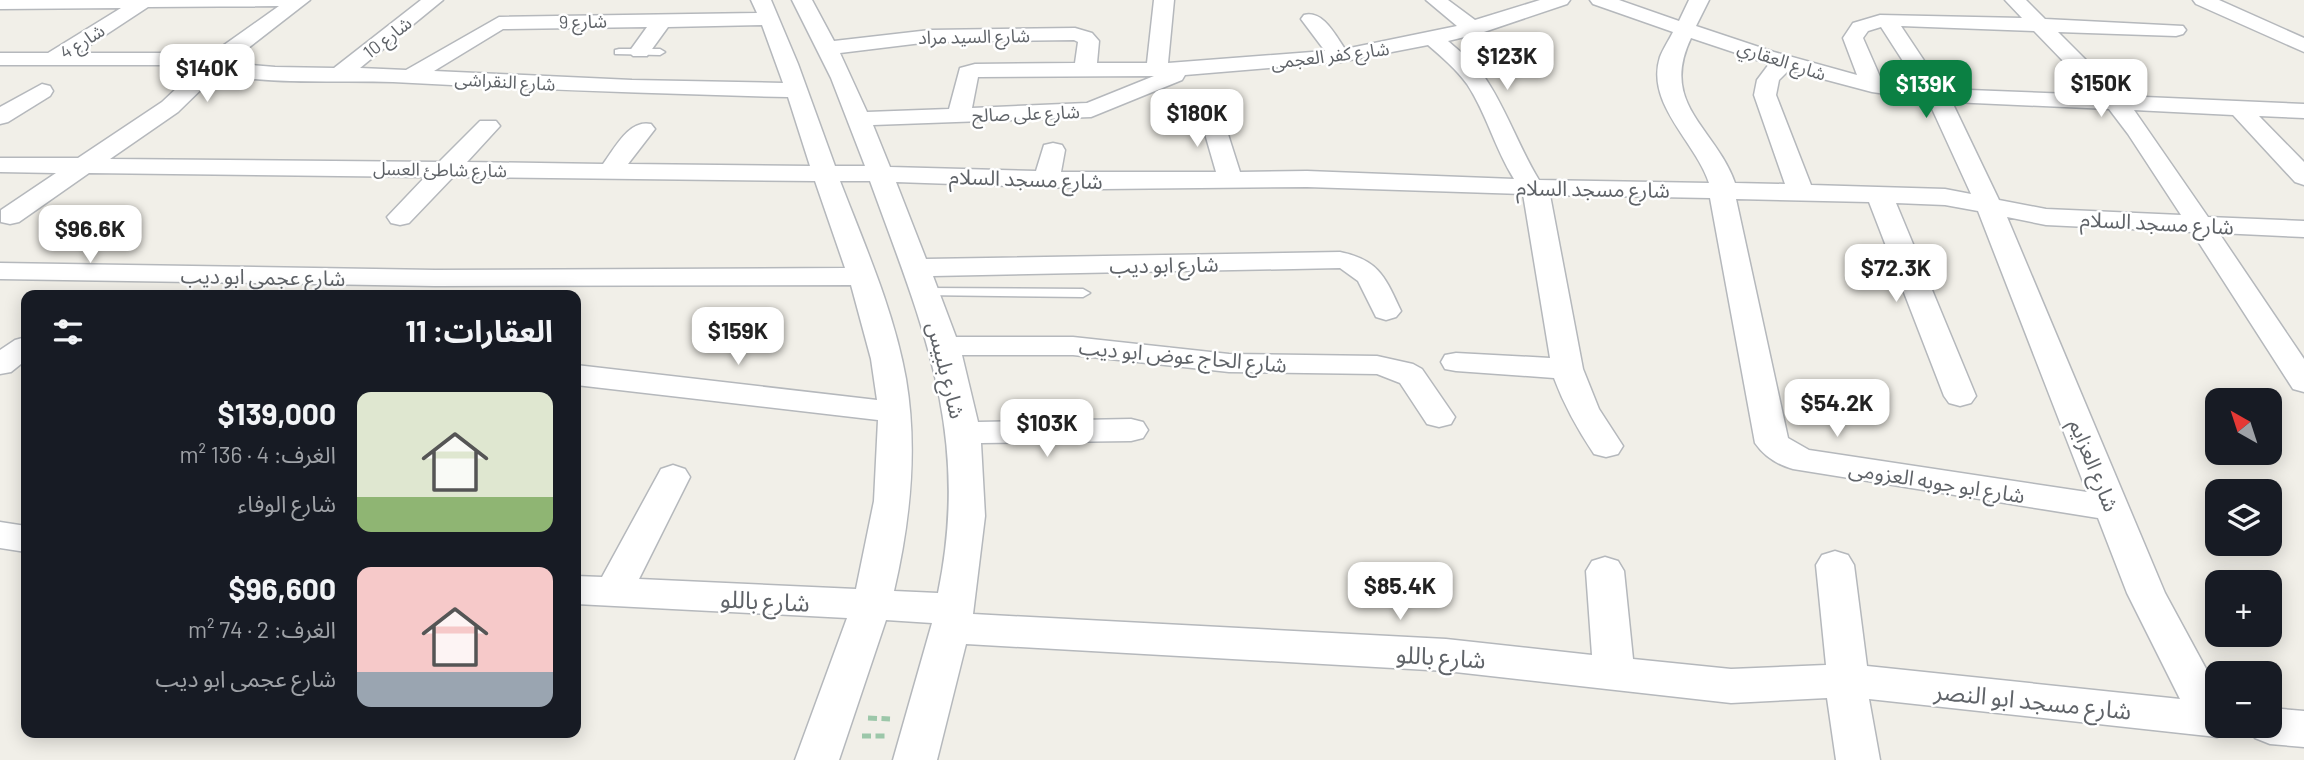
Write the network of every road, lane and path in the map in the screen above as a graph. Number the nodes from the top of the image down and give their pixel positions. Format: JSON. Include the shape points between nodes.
{"nodes":[{"id":1,"x":300,"y":0,"type":"edge"},
{"id":2,"x":433,"y":0,"type":"edge"},
{"id":3,"x":620,"y":0,"type":"edge"},
{"id":4,"x":802,"y":0,"type":"edge"},
{"id":5,"x":1164,"y":0,"type":"edge"},
{"id":6,"x":1436,"y":0,"type":"edge"},
{"id":7,"x":1560,"y":0,"type":"edge"},
{"id":8,"x":1600,"y":0,"type":"edge"},
{"id":9,"x":1699,"y":0,"type":"edge"},
{"id":10,"x":2015,"y":0,"type":"edge"},
{"id":11,"x":2203,"y":0,"type":"edge"},
{"id":12,"x":145,"y":1,"type":"edge"},
{"id":13,"x":14,"y":2,"type":"edge"},
{"id":14,"x":766,"y":10,"type":"edge"},
{"id":15,"x":1311,"y":19,"type":"dead end"},
{"id":16,"x":662,"y":20,"type":"junction"},
{"id":17,"x":1887,"y":20,"type":"junction"},
{"id":18,"x":601,"y":21,"type":"junction"},
{"id":19,"x":2040,"y":25,"type":"junction"},
{"id":20,"x":1474,"y":29,"type":"junction"},
{"id":21,"x":1685,"y":29,"type":"junction"},
{"id":22,"x":2176,"y":30,"type":"dead end"},
{"id":23,"x":1433,"y":39,"type":"junction"},
{"id":24,"x":2304,"y":46,"type":"edge"},
{"id":25,"x":828,"y":48,"type":"junction"},
{"id":26,"x":640,"y":52,"type":"dead end"},
{"id":27,"x":1340,"y":56,"type":"junction"},
{"id":28,"x":53,"y":59,"type":"junction"},
{"id":29,"x":0,"y":60,"type":"edge"},
{"id":30,"x":1786,"y":62,"type":"junction"},
{"id":31,"x":213,"y":66,"type":"junction"},
{"id":32,"x":1186,"y":69,"type":"junction"},
{"id":33,"x":1085,"y":70,"type":"junction"},
{"id":34,"x":1157,"y":70,"type":"junction"},
{"id":35,"x":340,"y":74,"type":"junction"},
{"id":36,"x":411,"y":76,"type":"junction"},
{"id":37,"x":1872,"y":85,"type":"junction"},
{"id":38,"x":797,"y":90,"type":"junction"},
{"id":39,"x":42,"y":91,"type":"dead end"},
{"id":40,"x":1937,"y":94,"type":"junction"},
{"id":41,"x":2116,"y":102,"type":"junction"},
{"id":42,"x":1208,"y":106,"type":"dead end"},
{"id":43,"x":2239,"y":108,"type":"junction"},
{"id":44,"x":2304,"y":111,"type":"edge"},
{"id":45,"x":959,"y":115,"type":"junction"},
{"id":46,"x":0,"y":117,"type":"edge"},
{"id":47,"x":857,"y":119,"type":"junction"},
{"id":48,"x":488,"y":126,"type":"dead end"},
{"id":49,"x":643,"y":129,"type":"dead end"},
{"id":50,"x":1053,"y":150,"type":"dead end"},
{"id":51,"x":0,"y":165,"type":"edge"},
{"id":52,"x":85,"y":166,"type":"junction"},
{"id":53,"x":445,"y":170,"type":"junction"},
{"id":54,"x":2301,"y":170,"type":"edge"},
{"id":55,"x":610,"y":171,"type":"junction"},
{"id":56,"x":825,"y":174,"type":"junction"},
{"id":57,"x":880,"y":174,"type":"junction"},
{"id":58,"x":1047,"y":179,"type":"junction"},
{"id":59,"x":1230,"y":179,"type":"junction"},
{"id":60,"x":1532,"y":187,"type":"junction"},
{"id":61,"x":1722,"y":190,"type":"junction"},
{"id":62,"x":1801,"y":192,"type":"junction"},
{"id":63,"x":1879,"y":194,"type":"junction"},
{"id":64,"x":1989,"y":206,"type":"junction"},
{"id":65,"x":10,"y":216,"type":"dead end"},
{"id":66,"x":400,"y":217,"type":"dead end"},
{"id":67,"x":2202,"y":225,"type":"junction"},
{"id":68,"x":2304,"y":229,"type":"edge"},
{"id":69,"x":0,"y":271,"type":"edge"},
{"id":70,"x":119,"y":274,"type":"junction"},
{"id":71,"x":271,"y":276,"type":"junction"},
{"id":72,"x":862,"y":276,"type":"junction"},
{"id":73,"x":920,"y":280,"type":"junction"},
{"id":74,"x":425,"y":287,"type":"edge"},
{"id":75,"x":99,"y":290,"type":"edge"},
{"id":76,"x":256,"y":290,"type":"edge"},
{"id":77,"x":1083,"y":293,"type":"dead end"},
{"id":78,"x":1385,"y":311,"type":"dead end"},
{"id":79,"x":944,"y":346,"type":"junction"},
{"id":80,"x":21,"y":350,"type":"edge"},
{"id":81,"x":1456,"y":362,"type":"dead end"},
{"id":82,"x":0,"y":365,"type":"edge"},
{"id":83,"x":1567,"y":369,"type":"junction"},
{"id":84,"x":581,"y":376,"type":"edge"},
{"id":85,"x":2304,"y":382,"type":"edge"},
{"id":86,"x":1960,"y":396,"type":"dead end"},
{"id":87,"x":894,"y":412,"type":"junction"},
{"id":88,"x":1439,"y":417,"type":"dead end"},
{"id":89,"x":1131,"y":430,"type":"dead end"},
{"id":90,"x":962,"y":433,"type":"junction"},
{"id":91,"x":1606,"y":446,"type":"dead end"},
{"id":92,"x":673,"y":477,"type":"dead end"},
{"id":93,"x":2113,"y":508,"type":"junction"},
{"id":94,"x":0,"y":535,"type":"edge"},
{"id":95,"x":21,"y":538,"type":"edge"},
{"id":96,"x":1835,"y":565,"type":"dead end"},
{"id":97,"x":1605,"y":571,"type":"dead end"},
{"id":98,"x":581,"y":590,"type":"edge"},
{"id":99,"x":613,"y":592,"type":"junction"},
{"id":100,"x":871,"y":605,"type":"junction"},
{"id":101,"x":952,"y":618,"type":"junction"},
{"id":102,"x":1614,"y":675,"type":"junction"},
{"id":103,"x":1848,"y":681,"type":"junction"},
{"id":104,"x":2205,"y":702,"type":"edge"},
{"id":105,"x":2205,"y":719,"type":"edge"},
{"id":106,"x":2282,"y":727,"type":"edge"},
{"id":107,"x":2304,"y":729,"type":"edge"},
{"id":108,"x":825,"y":738,"type":"edge"},
{"id":109,"x":920,"y":739,"type":"edge"},
{"id":110,"x":1858,"y":760,"type":"edge"}],
"edges":[{"from":1,"to":12,"type":"street"},
{"from":1,"to":31,"type":"street"},
{"from":2,"to":35,"type":"street","name":"شارع 10"},
{"from":3,"to":18,"type":"street"},
{"from":4,"to":25,"type":"street","name":"شارع بلبيس"},
{"from":5,"to":34,"type":"street"},
{"from":6,"to":20,"type":"street"},
{"from":7,"to":20,"type":"street","name":"شارع كفر العجمى"},
{"from":8,"to":21,"type":"street","name":"شارع العقاري"},
{"from":9,"to":21,"type":"street","name":"شارع ابو جوبه العزومى"},
{"from":10,"to":19,"type":"street"},
{"from":11,"to":24,"type":"street"},
{"from":12,"to":13,"type":"street"},
{"from":12,"to":28,"type":"street","name":"شارع 4"},
{"from":14,"to":16,"type":"street","name":"شارع 9"},
{"from":14,"to":38,"type":"street"},
{"from":15,"to":27,"type":"street"},
{"from":16,"to":18,"type":"street","name":"شارع 9"},
{"from":16,"to":26,"type":"street"},
{"from":17,"to":19,"type":"street"},
{"from":17,"to":37,"type":"street","via":[[1863,25],[1853,38]]},
{"from":17,"to":40,"type":"street","name":"شارع العزايم"},
{"from":18,"to":36,"type":"street","name":"شارع 9","via":[[494,24]]},
{"from":19,"to":22,"type":"street"},
{"from":19,"to":41,"type":"street"},
{"from":20,"to":23,"type":"street","name":"شارع كفر العجمى"},
{"from":21,"to":30,"type":"street","name":"شارع العقاري"},
{"from":21,"to":61,"type":"street","name":"شارع ابو جوبه العزومى","via":[[1668,68],[1671,92],[1717,169]]},
{"from":23,"to":27,"type":"street","name":"شارع كفر العجمى"},
{"from":23,"to":60,"type":"street","via":[[1479,85],[1513,159]]},
{"from":25,"to":33,"type":"street","name":"شارع السيد مراد","via":[[930,36],[1075,34],[1088,41]]},
{"from":25,"to":47,"type":"street","name":"شارع بلبيس"},
{"from":27,"to":32,"type":"street","name":"شارع كفر العجمى"},
{"from":28,"to":29,"type":"street","name":"شارع النقراشى"},
{"from":28,"to":31,"type":"street","name":"شارع النقراشى","via":[[173,59]]},
{"from":30,"to":37,"type":"street","name":"شارع العقاري"},
{"from":30,"to":62,"type":"street","via":[[1772,71],[1765,83],[1765,96]]},
{"from":31,"to":35,"type":"street","name":"شارع النقراشى","via":[[252,72]]},
{"from":31,"to":52,"type":"street","via":[[170,107]]},
{"from":32,"to":34,"type":"street","name":"شارع كفر العجمى"},
{"from":32,"to":45,"type":"street","name":"شارع على صالح","via":[[1091,110]]},
{"from":33,"to":34,"type":"street","name":"شارع كفر العجمى"},
{"from":33,"to":45,"type":"street","name":"شارع كفر العجمى","via":[[972,71]]},
{"from":35,"to":36,"type":"street","name":"شارع النقراشى"},
{"from":36,"to":38,"type":"street","name":"شارع النقراشى"},
{"from":37,"to":40,"type":"street","name":"شارع العقاري"},
{"from":38,"to":56,"type":"street"},
{"from":39,"to":46,"type":"street"},
{"from":40,"to":41,"type":"street","name":"شارع العقاري"},
{"from":40,"to":64,"type":"street","name":"شارع العزايم"},
{"from":41,"to":43,"type":"street","name":"شارع العقاري"},
{"from":41,"to":67,"type":"street"},
{"from":42,"to":59,"type":"street"},
{"from":43,"to":44,"type":"street","name":"شارع العقاري"},
{"from":43,"to":54,"type":"street"},
{"from":45,"to":47,"type":"street","name":"شارع على صالح"},
{"from":47,"to":57,"type":"street","name":"شارع بلبيس"},
{"from":48,"to":53,"type":"street"},
{"from":49,"to":55,"type":"street"},
{"from":50,"to":58,"type":"street"},
{"from":51,"to":52,"type":"street","name":"شارع شاطئ العسل"},
{"from":52,"to":53,"type":"street","name":"شارع شاطئ العسل"},
{"from":52,"to":65,"type":"street"},
{"from":53,"to":55,"type":"street","name":"شارع شاطئ العسل"},
{"from":53,"to":66,"type":"street"},
{"from":55,"to":56,"type":"street","name":"شارع شاطئ العسل"},
{"from":56,"to":57,"type":"street","name":"شارع شاطئ العسل"},
{"from":56,"to":72,"type":"street"},
{"from":57,"to":58,"type":"street","name":"شارع مسجد السلام"},
{"from":57,"to":73,"type":"street","name":"شارع بلبيس"},
{"from":58,"to":59,"type":"street","name":"شارع مسجد السلام"},
{"from":59,"to":60,"type":"street","name":"شارع مسجد السلام"},
{"from":60,"to":61,"type":"street","name":"شارع مسجد السلام"},
{"from":60,"to":83,"type":"street","via":[[1542,211]]},
{"from":61,"to":62,"type":"street","name":"شارع مسجد السلام"},
{"from":61,"to":93,"type":"street","name":"شارع ابو جوبه العزومى","via":[[1769,433],[1781,452],[1809,461]]},
{"from":62,"to":63,"type":"street","name":"شارع مسجد السلام"},
{"from":63,"to":64,"type":"street","name":"شارع مسجد السلام","via":[[1945,197]]},
{"from":63,"to":86,"type":"street"},
{"from":64,"to":67,"type":"street","name":"شارع مسجد السلام","via":[[2046,217]]},
{"from":64,"to":93,"type":"street","name":"شارع العزايم"},
{"from":67,"to":68,"type":"street","name":"شارع مسجد السلام"},
{"from":67,"to":85,"type":"street"},
{"from":69,"to":70,"type":"street","name":"شارع عجمى ابو ديب"},
{"from":70,"to":71,"type":"street","name":"شارع عجمى ابو ديب"},
{"from":70,"to":75,"type":"street"},
{"from":71,"to":74,"type":"street","name":"شارع عجمى ابو ديب"},
{"from":71,"to":76,"type":"street"},
{"from":72,"to":74,"type":"street","name":"شارع عجمى ابو ديب"},
{"from":72,"to":87,"type":"street","via":[[886,359]]},
{"from":73,"to":77,"type":"lane"},
{"from":73,"to":78,"type":"street","name":"شارع ابو ديب","via":[[1340,260],[1369,274]]},
{"from":73,"to":79,"type":"street","name":"شارع بلبيس"},
{"from":79,"to":88,"type":"street","name":"شارع الحاج عوض ابو ديب","via":[[1073,346],[1229,363],[1377,365],[1411,376]]},
{"from":79,"to":90,"type":"street","name":"شارع بلبيس"},
{"from":80,"to":82,"type":"street"},
{"from":81,"to":83,"type":"street"},
{"from":83,"to":91,"type":"street","via":[[1575,396]]},
{"from":84,"to":87,"type":"street"},
{"from":87,"to":100,"type":"street","via":[[892,500]]},
{"from":89,"to":90,"type":"street"},
{"from":90,"to":101,"type":"street","name":"شارع بلبيس","via":[[967,517]]},
{"from":92,"to":99,"type":"street"},
{"from":93,"to":104,"type":"street","name":"شارع العزايم","via":[[2151,603]]},
{"from":94,"to":95,"type":"street"},
{"from":96,"to":103,"type":"street"},
{"from":97,"to":102,"type":"street"},
{"from":98,"to":99,"type":"street","name":"شارع باللو"},
{"from":99,"to":100,"type":"street","name":"شارع باللو"},
{"from":100,"to":101,"type":"street","name":"شارع باللو"},
{"from":100,"to":108,"type":"street"},
{"from":101,"to":102,"type":"street","name":"شارع باللو","via":[[1446,655]]},
{"from":101,"to":109,"type":"street","name":"شارع بلبيس"},
{"from":102,"to":103,"type":"street","name":"شارع باللو","via":[[1731,686]]},
{"from":103,"to":105,"type":"street","name":"شارع مسجد ابو النصر"},
{"from":103,"to":110,"type":"street"},
{"from":106,"to":107,"type":"street"},
{"from":108,"to":109,"type":"path"},
{"from":108,"to":109,"type":"path"}]}
